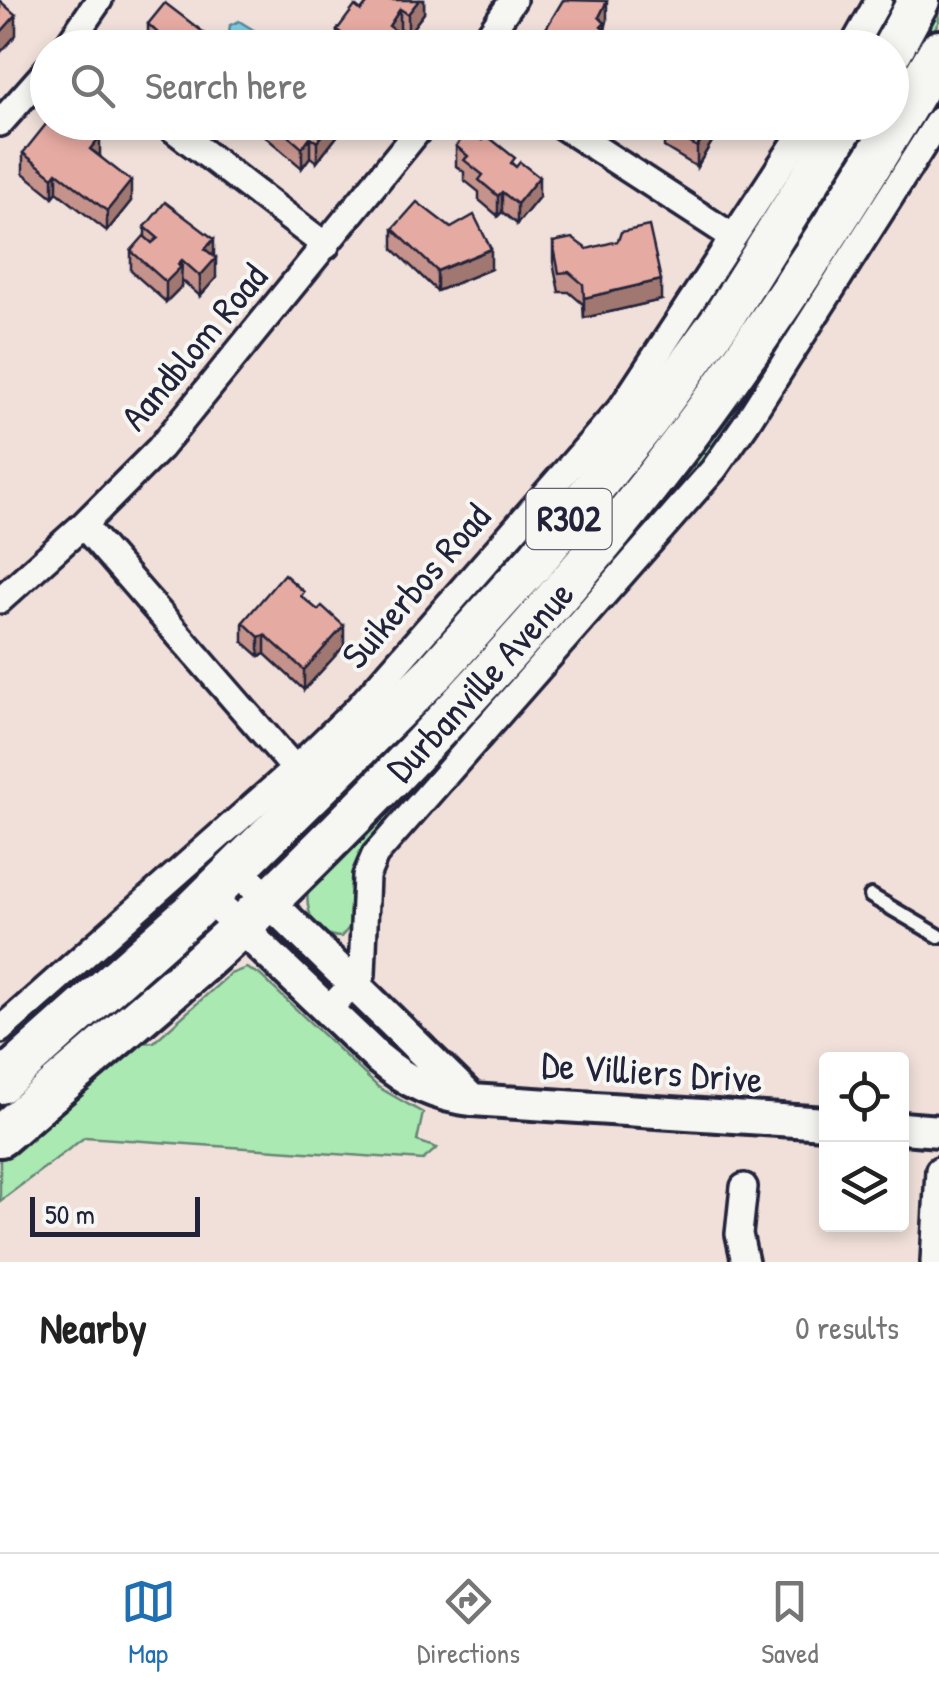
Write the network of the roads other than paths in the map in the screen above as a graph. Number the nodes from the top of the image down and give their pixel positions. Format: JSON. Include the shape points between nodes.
{"nodes":[{"id":1,"x":99,"y":0,"type":"edge"},
{"id":2,"x":513,"y":0,"type":"edge"},
{"id":3,"x":879,"y":0,"type":"edge"},
{"id":4,"x":920,"y":0,"type":"edge"},
{"id":5,"x":78,"y":30,"type":"edge"},
{"id":6,"x":492,"y":30,"type":"edge"},
{"id":7,"x":862,"y":30,"type":"edge"},
{"id":8,"x":903,"y":30,"type":"edge"},
{"id":9,"x":939,"y":51,"type":"edge"},
{"id":10,"x":30,"y":89,"type":"edge"},
{"id":11,"x":909,"y":102,"type":"edge"},
{"id":12,"x":939,"y":120,"type":"edge"},
{"id":13,"x":0,"y":123,"type":"edge"},
{"id":14,"x":188,"y":140,"type":"edge"},
{"id":15,"x":411,"y":140,"type":"edge"},
{"id":16,"x":583,"y":140,"type":"edge"},
{"id":17,"x":796,"y":140,"type":"edge"},
{"id":18,"x":835,"y":140,"type":"edge"},
{"id":19,"x":887,"y":140,"type":"edge"},
{"id":20,"x":733,"y":238,"type":"junction"},
{"id":21,"x":326,"y":246,"type":"junction"},
{"id":22,"x":82,"y":525,"type":"junction"},
{"id":23,"x":0,"y":600,"type":"edge"},
{"id":24,"x":296,"y":769,"type":"junction"},
{"id":25,"x":221,"y":882,"type":"junction"},
{"id":26,"x":871,"y":896,"type":"dead end"},
{"id":27,"x":254,"y":914,"type":"junction"},
{"id":28,"x":939,"y":936,"type":"edge"},
{"id":29,"x":352,"y":985,"type":"junction"},
{"id":30,"x":327,"y":1011,"type":"junction"},
{"id":31,"x":0,"y":1030,"type":"edge"},
{"id":32,"x":0,"y":1084,"type":"edge"},
{"id":33,"x":472,"y":1100,"type":"junction"},
{"id":34,"x":819,"y":1124,"type":"edge"},
{"id":35,"x":909,"y":1129,"type":"edge"},
{"id":36,"x":939,"y":1131,"type":"edge"},
{"id":37,"x":0,"y":1136,"type":"edge"},
{"id":38,"x":939,"y":1170,"type":"edge"},
{"id":39,"x":744,"y":1188,"type":"dead end"},
{"id":40,"x":745,"y":1262,"type":"edge"},
{"id":41,"x":934,"y":1262,"type":"edge"}],
"edges":[{"from":1,"to":5,"type":"street"},
{"from":2,"to":6,"type":"street"},
{"from":3,"to":7,"type":"street"},
{"from":4,"to":8,"type":"main road"},
{"from":9,"to":11,"type":"main road","name":"Durbanville Avenue","number":"R302"},
{"from":10,"to":13,"type":"street"},
{"from":12,"to":29,"type":"street","via":[[714,469],[375,855],[366,876],[362,974]]},
{"from":14,"to":21,"type":"street"},
{"from":15,"to":21,"type":"street","name":"Aandblom Road"},
{"from":16,"to":20,"type":"street"},
{"from":17,"to":20,"type":"street","name":"Suikerbos Road"},
{"from":18,"to":25,"type":"main road","name":"Durbanville Avenue","number":"R302","via":[[724,316],[536,560],[435,672]]},
{"from":19,"to":27,"type":"main road","name":"Durbanville Avenue","number":"R302","via":[[798,280],[651,483],[525,634]]},
{"from":20,"to":24,"type":"street","name":"Suikerbos Road","via":[[622,407],[358,708]]},
{"from":21,"to":22,"type":"street","name":"Aandblom Road","via":[[160,448]]},
{"from":22,"to":23,"type":"street","name":"Aandblom Road"},
{"from":22,"to":24,"type":"street"},
{"from":24,"to":31,"type":"street","name":"Suikerbos Road"},
{"from":25,"to":27,"type":"street","name":"De Villiers Drive"},
{"from":25,"to":32,"type":"main road","name":"Durbanville Avenue","number":"R302"},
{"from":26,"to":28,"type":"lane"},
{"from":27,"to":29,"type":"street","name":"De Villiers Drive"},
{"from":27,"to":30,"type":"street","name":"De Villiers Drive"},
{"from":27,"to":37,"type":"main road","name":"Durbanville Avenue","number":"R302"},
{"from":29,"to":30,"type":"street"},
{"from":29,"to":33,"type":"street","name":"De Villiers Drive"},
{"from":30,"to":33,"type":"street","name":"De Villiers Drive","via":[[408,1080]]},
{"from":33,"to":34,"type":"street","name":"De Villiers Drive"},
{"from":35,"to":36,"type":"street"},
{"from":38,"to":41,"type":"street"},
{"from":39,"to":40,"type":"street","via":[[739,1234]]}]}
